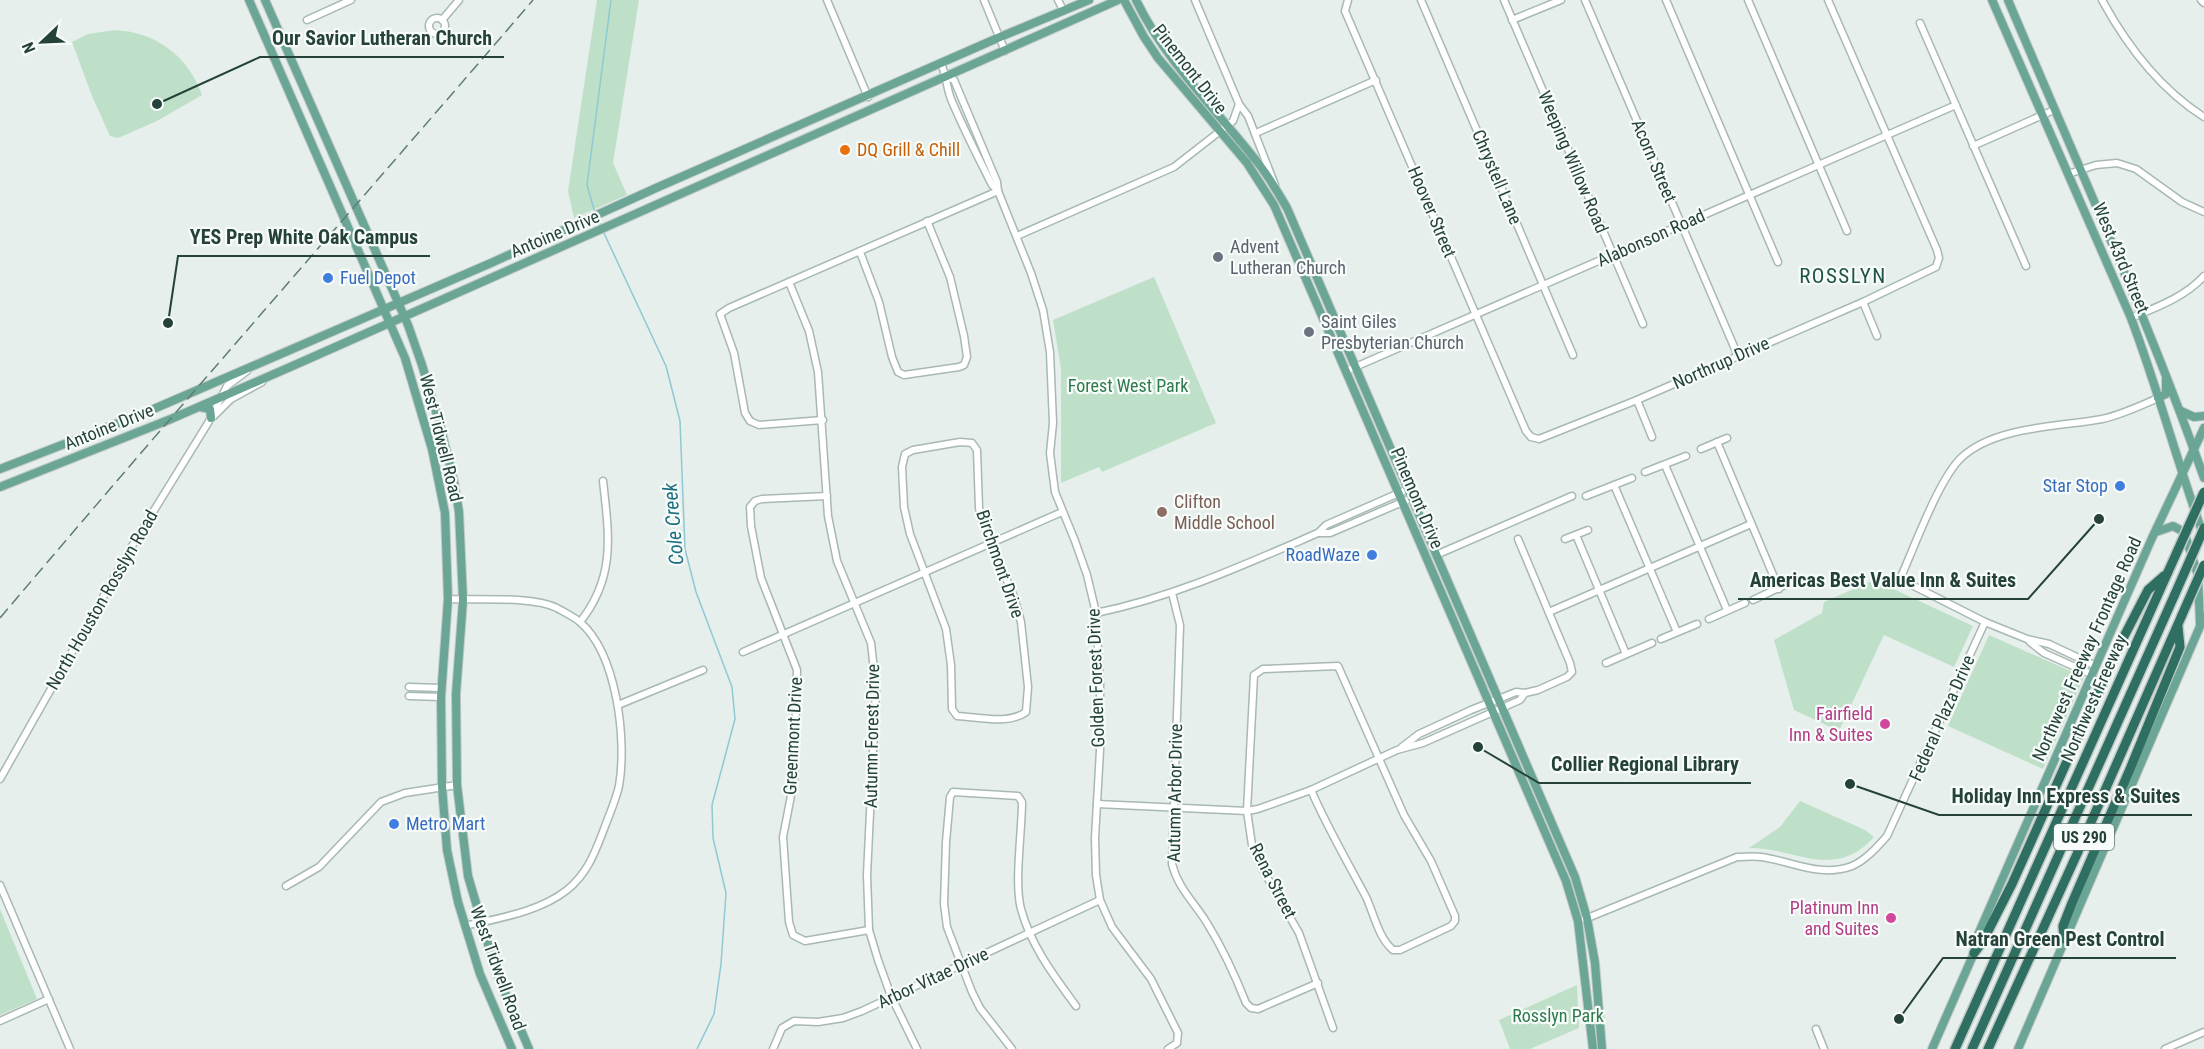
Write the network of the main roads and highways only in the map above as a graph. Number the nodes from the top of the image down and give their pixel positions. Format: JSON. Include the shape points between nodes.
{"nodes":[{"id":1,"x":249,"y":0,"type":"edge"},
{"id":2,"x":265,"y":0,"type":"edge"},
{"id":3,"x":1089,"y":0,"type":"edge"},
{"id":4,"x":1118,"y":0,"type":"edge"},
{"id":5,"x":1124,"y":0,"type":"edge"},
{"id":6,"x":1136,"y":0,"type":"edge"},
{"id":7,"x":1992,"y":0,"type":"edge"},
{"id":8,"x":2008,"y":0,"type":"edge"},
{"id":9,"x":289,"y":54,"type":"junction"},
{"id":10,"x":276,"y":61,"type":"junction"},
{"id":11,"x":1185,"y":75,"type":"junction"},
{"id":12,"x":1177,"y":82,"type":"junction"},
{"id":13,"x":868,"y":97,"type":"junction"},
{"id":14,"x":873,"y":108,"type":"junction"},
{"id":15,"x":324,"y":136,"type":"junction"},
{"id":16,"x":773,"y":137,"type":"junction"},
{"id":17,"x":311,"y":141,"type":"junction"},
{"id":18,"x":779,"y":150,"type":"junction"},
{"id":19,"x":697,"y":170,"type":"junction"},
{"id":20,"x":703,"y":185,"type":"junction"},
{"id":21,"x":1282,"y":200,"type":"junction"},
{"id":22,"x":1274,"y":205,"type":"junction"},
{"id":23,"x":365,"y":227,"type":"junction"},
{"id":24,"x":351,"y":234,"type":"junction"},
{"id":25,"x":1322,"y":288,"type":"junction"},
{"id":26,"x":1312,"y":293,"type":"junction"},
{"id":27,"x":399,"y":303,"type":"junction"},
{"id":28,"x":384,"y":309,"type":"junction"},
{"id":29,"x":404,"y":317,"type":"junction"},
{"id":30,"x":390,"y":322,"type":"junction"},
{"id":31,"x":291,"y":349,"type":"junction"},
{"id":32,"x":297,"y":364,"type":"junction"},
{"id":33,"x":2165,"y":371,"type":"junction"},
{"id":34,"x":2158,"y":398,"type":"junction"},
{"id":35,"x":198,"y":407,"type":"junction"},
{"id":36,"x":2181,"y":411,"type":"junction"},
{"id":37,"x":2204,"y":416,"type":"edge"},
{"id":38,"x":209,"y":421,"type":"road end"},
{"id":39,"x":2204,"y":428,"type":"edge"},
{"id":40,"x":2194,"y":450,"type":"junction"},
{"id":41,"x":0,"y":469,"type":"edge"},
{"id":42,"x":2182,"y":475,"type":"junction"},
{"id":43,"x":2204,"y":478,"type":"edge"},
{"id":44,"x":0,"y":487,"type":"edge"},
{"id":45,"x":2204,"y":492,"type":"edge"},
{"id":46,"x":2204,"y":528,"type":"edge"},
{"id":47,"x":2155,"y":532,"type":"junction"},
{"id":48,"x":2204,"y":535,"type":"edge"},
{"id":49,"x":2204,"y":565,"type":"edge"},
{"id":50,"x":2168,"y":572,"type":"junction"},
{"id":51,"x":1456,"y":600,"type":"junction"},
{"id":52,"x":1447,"y":605,"type":"junction"},
{"id":53,"x":2204,"y":617,"type":"edge"},
{"id":54,"x":2178,"y":624,"type":"junction"},
{"id":55,"x":2200,"y":629,"type":"edge"},
{"id":56,"x":441,"y":693,"type":"junction"},
{"id":57,"x":456,"y":694,"type":"junction"},
{"id":58,"x":2064,"y":939,"type":"junction"},
{"id":59,"x":1974,"y":953,"type":"junction"},
{"id":60,"x":509,"y":1001,"type":"junction"},
{"id":61,"x":494,"y":1008,"type":"junction"},
{"id":62,"x":512,"y":1049,"type":"edge"},
{"id":63,"x":529,"y":1049,"type":"edge"},
{"id":64,"x":1593,"y":1049,"type":"edge"},
{"id":65,"x":1602,"y":1049,"type":"edge"},
{"id":66,"x":1932,"y":1049,"type":"edge"},
{"id":67,"x":1955,"y":1049,"type":"edge"},
{"id":68,"x":1972,"y":1049,"type":"edge"},
{"id":69,"x":1988,"y":1049,"type":"edge"},
{"id":70,"x":2018,"y":1049,"type":"edge"}],
"edges":[{"from":1,"to":10,"type":"main road","name":"West Tidwell Road"},
{"from":2,"to":9,"type":"main road","name":"West Tidwell Road"},
{"from":3,"to":13,"type":"main road","name":"Antoine Drive"},
{"from":4,"to":14,"type":"main road","name":"Antoine Drive"},
{"from":5,"to":12,"type":"main road","name":"Pinemont Drive","via":[[1144,37]]},
{"from":6,"to":11,"type":"main road","name":"Pinemont Drive","via":[[1147,23]]},
{"from":7,"to":34,"type":"main road","name":"West 43rd Street","via":[[2131,318]]},
{"from":8,"to":33,"type":"main road","name":"West 43rd Street"},
{"from":9,"to":10,"type":"main road"},
{"from":9,"to":15,"type":"main road","name":"West Tidwell Road"},
{"from":10,"to":17,"type":"main road","name":"West Tidwell Road"},
{"from":11,"to":12,"type":"main road"},
{"from":11,"to":21,"type":"main road","name":"Pinemont Drive","via":[[1256,160]]},
{"from":12,"to":22,"type":"main road","name":"Pinemont Drive","via":[[1247,163]]},
{"from":13,"to":14,"type":"main road"},
{"from":13,"to":16,"type":"main road","name":"Antoine Drive"},
{"from":14,"to":18,"type":"main road","name":"Antoine Drive"},
{"from":15,"to":17,"type":"main road"},
{"from":15,"to":23,"type":"main road","name":"West Tidwell Road"},
{"from":16,"to":18,"type":"main road"},
{"from":16,"to":19,"type":"main road","name":"Antoine Drive"},
{"from":17,"to":24,"type":"main road","name":"West Tidwell Road"},
{"from":18,"to":20,"type":"main road","name":"Antoine Drive"},
{"from":19,"to":20,"type":"main road"},
{"from":19,"to":27,"type":"main road","name":"Antoine Drive"},
{"from":20,"to":29,"type":"main road","name":"Antoine Drive"},
{"from":21,"to":22,"type":"main road"},
{"from":21,"to":25,"type":"main road","name":"Pinemont Drive"},
{"from":22,"to":26,"type":"main road","name":"Pinemont Drive"},
{"from":23,"to":24,"type":"main road"},
{"from":23,"to":27,"type":"main road","name":"West Tidwell Road"},
{"from":24,"to":28,"type":"main road","name":"West Tidwell Road"},
{"from":25,"to":26,"type":"main road"},
{"from":25,"to":51,"type":"main road","name":"Pinemont Drive"},
{"from":26,"to":52,"type":"main road","name":"Pinemont Drive"},
{"from":27,"to":28,"type":"main road","name":"Antoine Drive"},
{"from":27,"to":29,"type":"main road","name":"West Tidwell Road"},
{"from":28,"to":30,"type":"main road","name":"West Tidwell Road"},
{"from":28,"to":31,"type":"main road","name":"Antoine Drive"},
{"from":29,"to":30,"type":"main road","name":"Antoine Drive"},
{"from":29,"to":57,"type":"main road","name":"West Tidwell Road","via":[[440,425],[459,512],[463,600]]},
{"from":30,"to":32,"type":"main road","name":"Antoine Drive"},
{"from":30,"to":56,"type":"main road","name":"West Tidwell Road","via":[[429,439],[445,513],[448,599]]},
{"from":31,"to":32,"type":"main road"},
{"from":31,"to":41,"type":"main road","name":"Antoine Drive","via":[[149,411]]},
{"from":32,"to":35,"type":"main road","name":"Antoine Drive"},
{"from":33,"to":34,"type":"main road","via":[[2166,394]]},
{"from":33,"to":36,"type":"main road","name":"West 43rd Street"},
{"from":34,"to":42,"type":"main road","name":"West 43rd Street"},
{"from":35,"to":38,"type":"main road","via":[[210,409]]},
{"from":35,"to":44,"type":"main road","name":"Antoine Drive"},
{"from":36,"to":37,"type":"main road","via":[[2194,417]]},
{"from":36,"to":40,"type":"main road","name":"West 43rd Street"},
{"from":39,"to":40,"type":"main road","name":"Northwest Freeway Frontage Road"},
{"from":40,"to":42,"type":"main road","name":"Northwest Freeway Frontage Road"},
{"from":40,"to":43,"type":"main road","name":"West 43rd Street"},
{"from":42,"to":47,"type":"main road","name":"Northwest Freeway Frontage Road"},
{"from":42,"to":48,"type":"main road","name":"West 43rd Street"},
{"from":45,"to":50,"type":"highway","name":"Northwest Freeway","number":"US 290","bridge":true},
{"from":46,"to":68,"type":"highway","bridge":true},
{"from":47,"to":55,"type":"main road","via":[[2174,526],[2184,532],[2198,575]]},
{"from":47,"to":59,"type":"main road","name":"Northwest Freeway Frontage Road","via":[[2002,878]]},
{"from":49,"to":54,"type":"highway","number":"US 290","bridge":true},
{"from":50,"to":59,"type":"highway","via":[[2148,590],[2116,652],[2012,884]]},
{"from":50,"to":67,"type":"highway","name":"Northwest Freeway","number":"US 290"},
{"from":51,"to":52,"type":"main road"},
{"from":51,"to":65,"type":"main road","name":"Pinemont Drive","via":[[1575,878],[1595,963]]},
{"from":52,"to":64,"type":"main road","name":"Pinemont Drive","via":[[1563,875],[1578,921]]},
{"from":53,"to":55,"type":"main road"},
{"from":54,"to":58,"type":"highway","via":[[2180,647],[2072,903],[2063,926]]},
{"from":54,"to":69,"type":"highway","number":"US 290"},
{"from":55,"to":58,"type":"main road"},
{"from":56,"to":57,"type":"main road"},
{"from":56,"to":61,"type":"main road","name":"West Tidwell Road","via":[[447,850],[465,926]]},
{"from":57,"to":60,"type":"main road","name":"West Tidwell Road","via":[[457,785],[468,876],[480,923]]},
{"from":58,"to":70,"type":"main road"},
{"from":59,"to":66,"type":"main road","name":"Northwest Freeway Frontage Road"},
{"from":60,"to":61,"type":"main road"},
{"from":60,"to":63,"type":"main road","name":"West Tidwell Road"},
{"from":61,"to":62,"type":"main road","name":"West Tidwell Road"}]}
